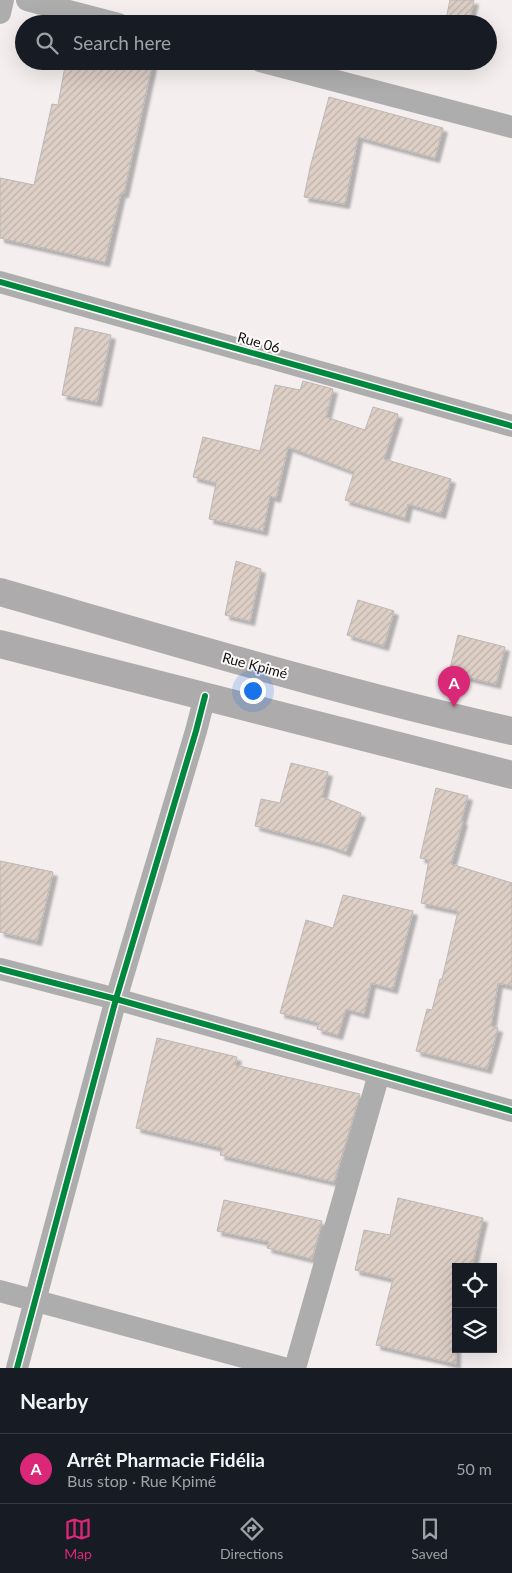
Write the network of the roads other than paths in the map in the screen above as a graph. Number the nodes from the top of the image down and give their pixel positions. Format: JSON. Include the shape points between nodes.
{"nodes":[{"id":1,"x":3,"y":0,"type":"edge"},
{"id":2,"x":27,"y":0,"type":"edge"},
{"id":3,"x":0,"y":13,"type":"edge"},
{"id":4,"x":84,"y":15,"type":"edge"},
{"id":5,"x":294,"y":70,"type":"edge"},
{"id":6,"x":512,"y":127,"type":"edge"},
{"id":7,"x":0,"y":282,"type":"edge"},
{"id":8,"x":512,"y":426,"type":"edge"},
{"id":9,"x":0,"y":592,"type":"edge"},
{"id":10,"x":0,"y":644,"type":"edge"},
{"id":11,"x":205,"y":696,"type":"junction"},
{"id":12,"x":512,"y":731,"type":"edge"},
{"id":13,"x":512,"y":774,"type":"edge"},
{"id":14,"x":0,"y":969,"type":"edge"},
{"id":15,"x":116,"y":999,"type":"junction"},
{"id":16,"x":379,"y":1074,"type":"junction"},
{"id":17,"x":512,"y":1111,"type":"edge"},
{"id":18,"x":0,"y":1291,"type":"edge"},
{"id":19,"x":35,"y":1300,"type":"junction"},
{"id":20,"x":17,"y":1368,"type":"edge"},
{"id":21,"x":284,"y":1368,"type":"edge"},
{"id":22,"x":295,"y":1368,"type":"edge"}],
"edges":[{"from":1,"to":3,"type":"street"},
{"from":2,"to":4,"type":"street"},
{"from":5,"to":6,"type":"street"},
{"from":7,"to":8,"type":"street","name":"Rue 06"},
{"from":9,"to":12,"type":"main road","name":"Rue Kpimé","via":[[221,656]]},
{"from":10,"to":11,"type":"main road"},
{"from":11,"to":13,"type":"main road"},
{"from":11,"to":15,"type":"street"},
{"from":14,"to":15,"type":"street"},
{"from":15,"to":16,"type":"street"},
{"from":15,"to":19,"type":"street"},
{"from":16,"to":17,"type":"street"},
{"from":16,"to":22,"type":"street"},
{"from":18,"to":19,"type":"street"},
{"from":19,"to":20,"type":"street"},
{"from":19,"to":21,"type":"street"}]}
